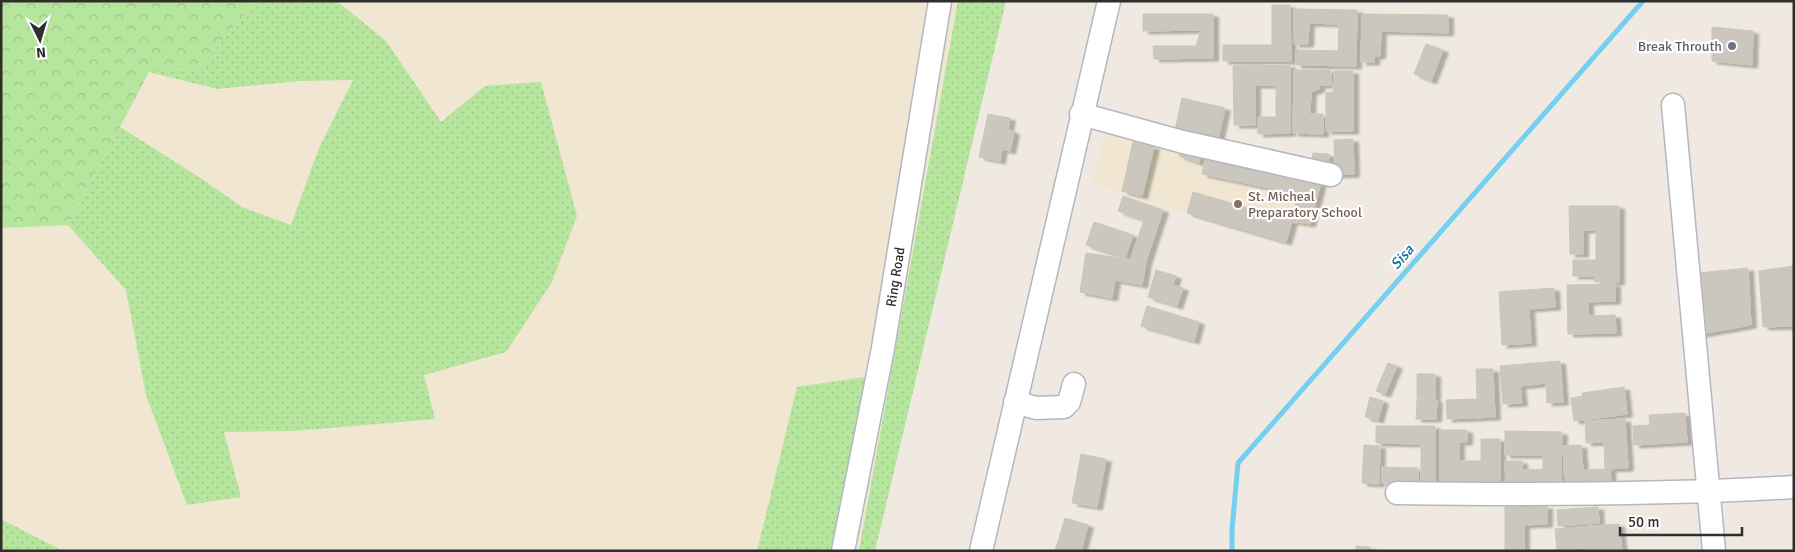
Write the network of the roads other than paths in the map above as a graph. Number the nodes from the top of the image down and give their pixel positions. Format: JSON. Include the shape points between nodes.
{"nodes":[{"id":1,"x":940,"y":1,"type":"edge"},
{"id":2,"x":1109,"y":1,"type":"edge"},
{"id":3,"x":1673,"y":105,"type":"dead end"},
{"id":4,"x":1081,"y":114,"type":"junction"},
{"id":5,"x":1332,"y":175,"type":"dead end"},
{"id":6,"x":1074,"y":384,"type":"dead end"},
{"id":7,"x":1015,"y":402,"type":"junction"},
{"id":8,"x":1794,"y":487,"type":"edge"},
{"id":9,"x":1710,"y":492,"type":"junction"},
{"id":10,"x":1397,"y":493,"type":"dead end"},
{"id":11,"x":842,"y":551,"type":"edge"},
{"id":12,"x":981,"y":551,"type":"edge"},
{"id":13,"x":1714,"y":551,"type":"edge"}],
"edges":[{"from":1,"to":11,"type":"street","name":"Ring Road","via":[[883,348]]},
{"from":2,"to":4,"type":"street"},
{"from":3,"to":9,"type":"street"},
{"from":4,"to":5,"type":"street","via":[[1183,142]]},
{"from":4,"to":7,"type":"street"},
{"from":6,"to":7,"type":"street","via":[[1070,402],[1064,407],[1036,408]]},
{"from":7,"to":12,"type":"street"},
{"from":8,"to":9,"type":"street"},
{"from":9,"to":10,"type":"street"},
{"from":9,"to":13,"type":"street"}]}
